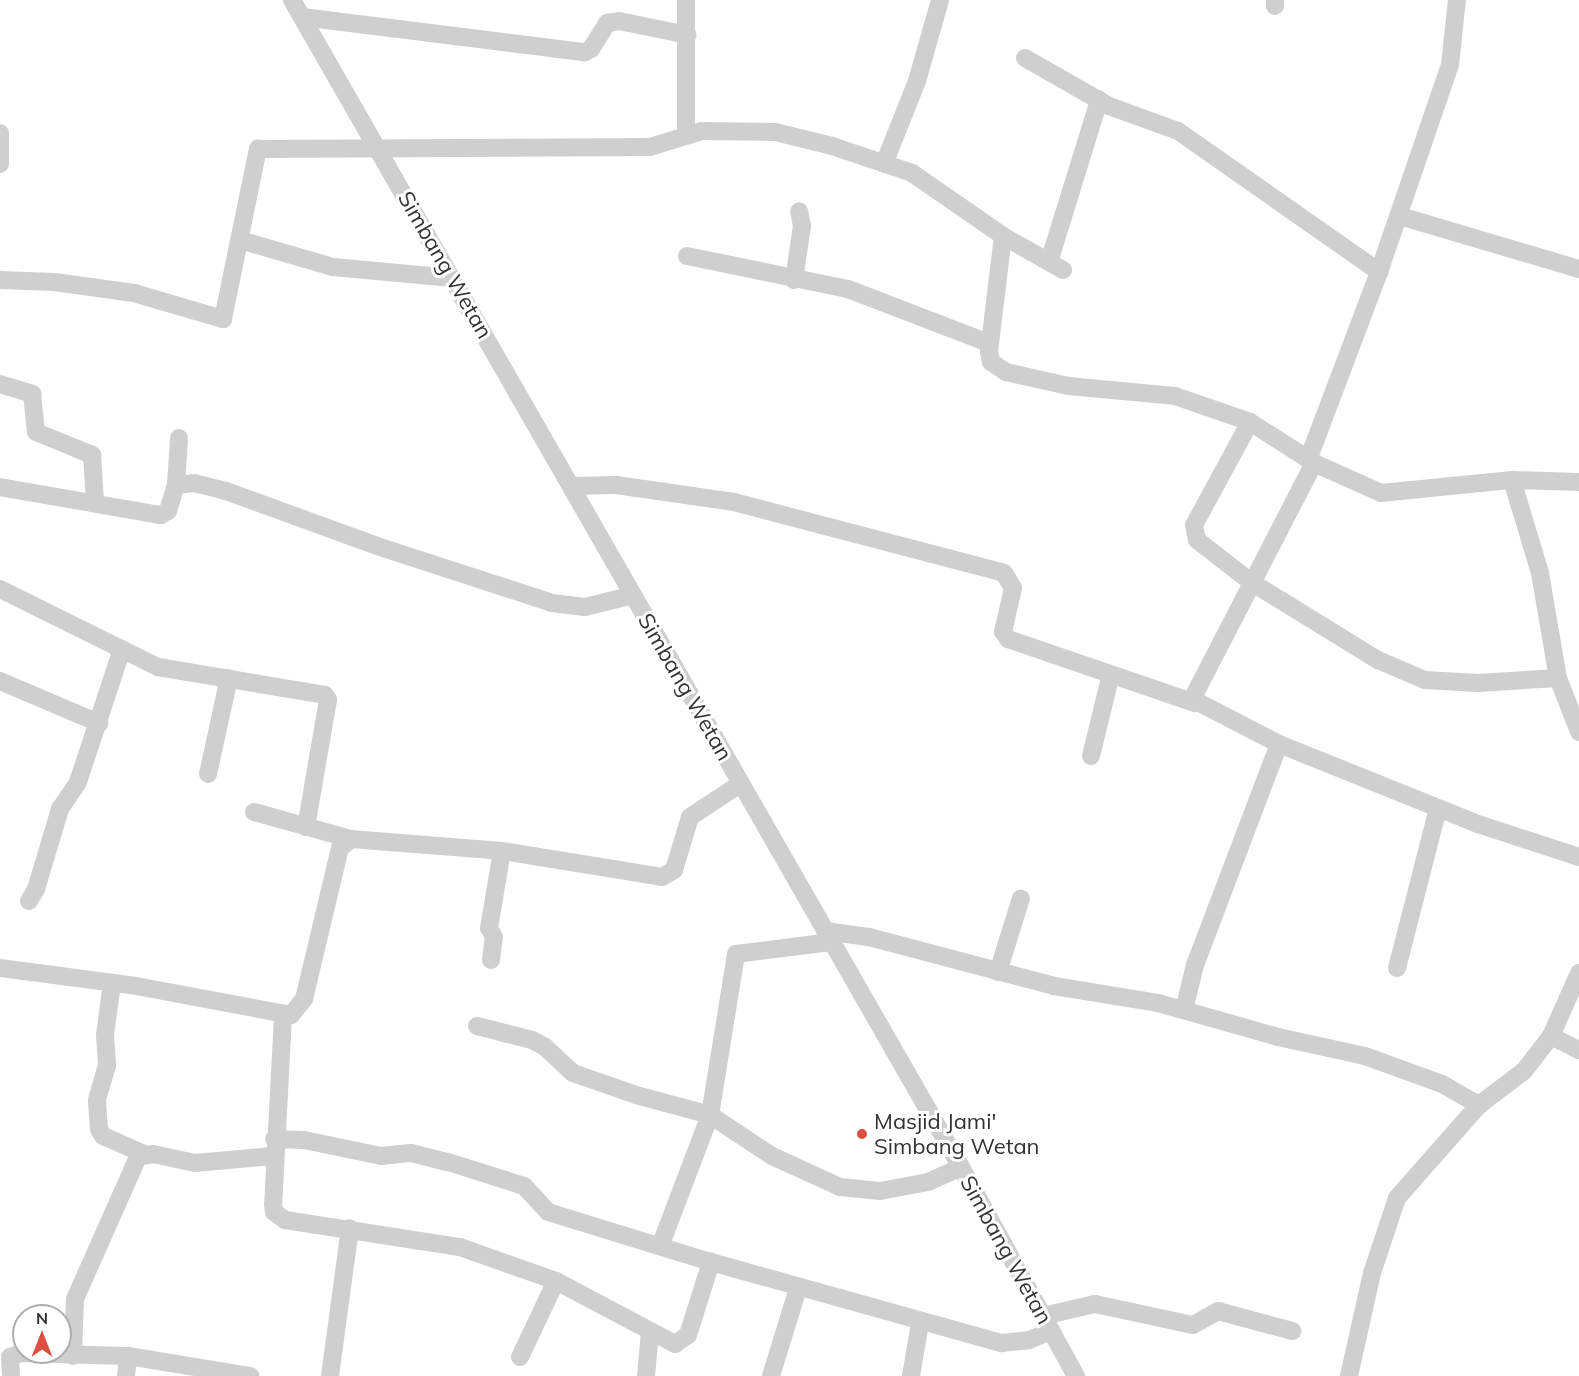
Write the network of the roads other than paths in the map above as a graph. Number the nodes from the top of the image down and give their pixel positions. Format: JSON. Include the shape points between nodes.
{"nodes":[{"id":1,"x":292,"y":0,"type":"edge"},
{"id":2,"x":686,"y":0,"type":"edge"},
{"id":3,"x":940,"y":0,"type":"edge"},
{"id":4,"x":1457,"y":0,"type":"edge"},
{"id":5,"x":302,"y":17,"type":"junction"},
{"id":6,"x":688,"y":35,"type":"junction"},
{"id":7,"x":1025,"y":58,"type":"dead end"},
{"id":8,"x":1099,"y":100,"type":"junction"},
{"id":9,"x":0,"y":133,"type":"edge"},
{"id":10,"x":686,"y":136,"type":"junction"},
{"id":11,"x":378,"y":147,"type":"junction"},
{"id":12,"x":0,"y":164,"type":"edge"},
{"id":13,"x":884,"y":164,"type":"junction"},
{"id":14,"x":799,"y":211,"type":"dead end"},
{"id":15,"x":1400,"y":216,"type":"junction"},
{"id":16,"x":1003,"y":236,"type":"junction"},
{"id":17,"x":240,"y":240,"type":"junction"},
{"id":18,"x":687,"y":256,"type":"dead end"},
{"id":19,"x":1579,"y":270,"type":"edge"},
{"id":20,"x":1379,"y":272,"type":"junction"},
{"id":21,"x":452,"y":278,"type":"junction"},
{"id":22,"x":0,"y":280,"type":"edge"},
{"id":23,"x":794,"y":280,"type":"junction"},
{"id":24,"x":989,"y":343,"type":"junction"},
{"id":25,"x":0,"y":384,"type":"edge"},
{"id":26,"x":1250,"y":422,"type":"junction"},
{"id":27,"x":178,"y":438,"type":"dead end"},
{"id":28,"x":1311,"y":461,"type":"junction"},
{"id":29,"x":1512,"y":480,"type":"junction"},
{"id":30,"x":1579,"y":482,"type":"edge"},
{"id":31,"x":176,"y":486,"type":"junction"},
{"id":32,"x":571,"y":486,"type":"junction"},
{"id":33,"x":0,"y":487,"type":"edge"},
{"id":34,"x":95,"y":501,"type":"junction"},
{"id":35,"x":1251,"y":582,"type":"junction"},
{"id":36,"x":0,"y":589,"type":"edge"},
{"id":37,"x":633,"y":595,"type":"junction"},
{"id":38,"x":122,"y":649,"type":"junction"},
{"id":39,"x":1111,"y":674,"type":"junction"},
{"id":40,"x":229,"y":678,"type":"junction"},
{"id":41,"x":1558,"y":678,"type":"junction"},
{"id":42,"x":0,"y":681,"type":"edge"},
{"id":43,"x":1195,"y":703,"type":"junction"},
{"id":44,"x":1576,"y":711,"type":"edge"},
{"id":45,"x":99,"y":723,"type":"junction"},
{"id":46,"x":1579,"y":732,"type":"edge"},
{"id":47,"x":1280,"y":744,"type":"junction"},
{"id":48,"x":1091,"y":756,"type":"dead end"},
{"id":49,"x":208,"y":774,"type":"dead end"},
{"id":50,"x":740,"y":784,"type":"junction"},
{"id":51,"x":1438,"y":808,"type":"junction"},
{"id":52,"x":254,"y":812,"type":"dead end"},
{"id":53,"x":306,"y":826,"type":"junction"},
{"id":54,"x":351,"y":839,"type":"junction"},
{"id":55,"x":502,"y":851,"type":"junction"},
{"id":56,"x":1579,"y":857,"type":"edge"},
{"id":57,"x":1021,"y":898,"type":"dead end"},
{"id":58,"x":29,"y":901,"type":"dead end"},
{"id":59,"x":828,"y":936,"type":"junction"},
{"id":60,"x":491,"y":960,"type":"dead end"},
{"id":61,"x":0,"y":968,"type":"edge"},
{"id":62,"x":1397,"y":968,"type":"dead end"},
{"id":63,"x":998,"y":972,"type":"junction"},
{"id":64,"x":1579,"y":973,"type":"edge"},
{"id":65,"x":111,"y":984,"type":"junction"},
{"id":66,"x":1184,"y":1010,"type":"junction"},
{"id":67,"x":284,"y":1016,"type":"junction"},
{"id":68,"x":477,"y":1026,"type":"dead end"},
{"id":69,"x":1551,"y":1036,"type":"junction"},
{"id":70,"x":1579,"y":1050,"type":"edge"},
{"id":71,"x":1479,"y":1104,"type":"junction"},
{"id":72,"x":710,"y":1115,"type":"junction"},
{"id":73,"x":274,"y":1148,"type":"junction"},
{"id":74,"x":144,"y":1155,"type":"junction"},
{"id":75,"x":961,"y":1167,"type":"junction"},
{"id":76,"x":350,"y":1228,"type":"junction"},
{"id":77,"x":661,"y":1244,"type":"junction"},
{"id":78,"x":711,"y":1262,"type":"junction"},
{"id":79,"x":556,"y":1281,"type":"junction"},
{"id":80,"x":798,"y":1288,"type":"junction"},
{"id":81,"x":920,"y":1323,"type":"junction"},
{"id":82,"x":1047,"y":1323,"type":"junction"},
{"id":83,"x":650,"y":1331,"type":"junction"},
{"id":84,"x":1292,"y":1331,"type":"dead end"},
{"id":85,"x":73,"y":1356,"type":"junction"},
{"id":86,"x":128,"y":1356,"type":"junction"},
{"id":87,"x":520,"y":1357,"type":"dead end"},
{"id":88,"x":11,"y":1376,"type":"edge"},
{"id":89,"x":126,"y":1376,"type":"edge"},
{"id":90,"x":250,"y":1376,"type":"edge"},
{"id":91,"x":330,"y":1376,"type":"edge"},
{"id":92,"x":646,"y":1376,"type":"edge"},
{"id":93,"x":771,"y":1376,"type":"edge"},
{"id":94,"x":911,"y":1376,"type":"edge"},
{"id":95,"x":1076,"y":1376,"type":"edge"},
{"id":96,"x":1349,"y":1376,"type":"edge"}],
"edges":[{"from":1,"to":5,"type":"street","name":"Simbang Wetan"},
{"from":2,"to":6,"type":"street"},
{"from":3,"to":13,"type":"street","via":[[917,81]]},
{"from":4,"to":15,"type":"street","via":[[1450,65]]},
{"from":5,"to":6,"type":"street","via":[[585,52],[607,23],[620,21]]},
{"from":5,"to":11,"type":"street","name":"Simbang Wetan"},
{"from":6,"to":10,"type":"street"},
{"from":7,"to":8,"type":"street"},
{"from":8,"to":16,"type":"street","via":[[1056,266]]},
{"from":8,"to":20,"type":"street","via":[[1178,131]]},
{"from":9,"to":12,"type":"street"},
{"from":10,"to":11,"type":"street","via":[[650,147]]},
{"from":10,"to":13,"type":"street","via":[[702,131],[775,132]]},
{"from":11,"to":17,"type":"street","via":[[255,151]]},
{"from":11,"to":21,"type":"street","name":"Simbang Wetan"},
{"from":13,"to":16,"type":"street","via":[[912,173]]},
{"from":14,"to":23,"type":"street","via":[[802,226]]},
{"from":15,"to":19,"type":"street"},
{"from":15,"to":20,"type":"street"},
{"from":16,"to":24,"type":"street"},
{"from":17,"to":21,"type":"street","via":[[333,267]]},
{"from":17,"to":22,"type":"street","via":[[224,319],[134,293],[54,282]]},
{"from":18,"to":23,"type":"street"},
{"from":20,"to":28,"type":"street"},
{"from":21,"to":32,"type":"street","name":"Simbang Wetan"},
{"from":23,"to":24,"type":"street","via":[[848,289]]},
{"from":24,"to":26,"type":"street","via":[[991,362],[1006,372],[1068,386],[1168,394]]},
{"from":25,"to":34,"type":"street","via":[[32,394],[36,432],[92,455]]},
{"from":26,"to":28,"type":"street"},
{"from":26,"to":35,"type":"street","via":[[1194,525],[1193,534]]},
{"from":27,"to":31,"type":"street"},
{"from":28,"to":29,"type":"street","via":[[1381,492]]},
{"from":28,"to":35,"type":"street"},
{"from":29,"to":30,"type":"street"},
{"from":29,"to":41,"type":"street","via":[[1540,573]]},
{"from":31,"to":34,"type":"street","via":[[168,511],[161,515]]},
{"from":31,"to":37,"type":"street","via":[[194,483],[226,490],[377,546],[552,603],[585,607]]},
{"from":32,"to":37,"type":"street","name":"Simbang Wetan"},
{"from":32,"to":39,"type":"street","via":[[616,486],[734,502],[1004,573],[1013,588],[1003,632],[1008,639]]},
{"from":33,"to":34,"type":"street"},
{"from":35,"to":41,"type":"street","via":[[1378,660],[1425,680],[1478,683]]},
{"from":35,"to":43,"type":"street","via":[[1193,692]]},
{"from":36,"to":38,"type":"street"},
{"from":37,"to":50,"type":"street","name":"Simbang Wetan"},
{"from":38,"to":40,"type":"street","via":[[158,667]]},
{"from":38,"to":45,"type":"street"},
{"from":39,"to":43,"type":"street"},
{"from":39,"to":48,"type":"street"},
{"from":40,"to":49,"type":"street"},
{"from":40,"to":53,"type":"street","via":[[325,695],[328,700]]},
{"from":41,"to":44,"type":"street"},
{"from":42,"to":45,"type":"street"},
{"from":43,"to":47,"type":"street"},
{"from":44,"to":46,"type":"street"},
{"from":45,"to":58,"type":"street","via":[[78,782],[60,809]]},
{"from":47,"to":51,"type":"street"},
{"from":47,"to":66,"type":"street","via":[[1195,965]]},
{"from":50,"to":55,"type":"street","via":[[690,817],[674,870],[662,877]]},
{"from":50,"to":59,"type":"street","name":"Simbang Wetan"},
{"from":51,"to":56,"type":"street"},
{"from":51,"to":62,"type":"street"},
{"from":52,"to":53,"type":"street"},
{"from":53,"to":54,"type":"street"},
{"from":54,"to":55,"type":"street"},
{"from":54,"to":67,"type":"street","via":[[340,848],[329,885],[304,999],[291,1015]]},
{"from":55,"to":60,"type":"street","via":[[489,928],[494,937]]},
{"from":57,"to":63,"type":"street"},
{"from":59,"to":63,"type":"street","via":[[869,937]]},
{"from":59,"to":72,"type":"street","via":[[736,954]]},
{"from":59,"to":75,"type":"street","name":"Simbang Wetan"},
{"from":61,"to":65,"type":"street"},
{"from":63,"to":66,"type":"street"},
{"from":64,"to":69,"type":"street"},
{"from":65,"to":67,"type":"street"},
{"from":65,"to":74,"type":"street","via":[[106,1065],[97,1101],[99,1129],[103,1136]]},
{"from":66,"to":71,"type":"street","via":[[1365,1056],[1442,1084]]},
{"from":67,"to":73,"type":"street"},
{"from":68,"to":72,"type":"street","via":[[539,1044],[573,1073]]},
{"from":69,"to":70,"type":"street"},
{"from":69,"to":71,"type":"street","via":[[1524,1071]]},
{"from":71,"to":96,"type":"street","via":[[1397,1198],[1372,1273]]},
{"from":72,"to":75,"type":"street","via":[[772,1156],[840,1187],[880,1191],[928,1182]]},
{"from":72,"to":77,"type":"street"},
{"from":73,"to":74,"type":"street","via":[[195,1163]]},
{"from":73,"to":76,"type":"street","via":[[273,1204],[279,1217]]},
{"from":73,"to":77,"type":"street","via":[[304,1140],[381,1156],[411,1154],[448,1162],[524,1186],[548,1212]]},
{"from":74,"to":85,"type":"street","via":[[135,1160],[75,1299]]},
{"from":75,"to":82,"type":"street","name":"Simbang Wetan"},
{"from":76,"to":79,"type":"street","via":[[460,1247]]},
{"from":76,"to":91,"type":"street"},
{"from":77,"to":78,"type":"street"},
{"from":78,"to":80,"type":"street"},
{"from":78,"to":83,"type":"street","via":[[685,1340],[675,1344]]},
{"from":79,"to":83,"type":"street"},
{"from":79,"to":87,"type":"street"},
{"from":80,"to":81,"type":"street"},
{"from":80,"to":93,"type":"street"},
{"from":81,"to":82,"type":"street","via":[[1002,1343],[1029,1340]]},
{"from":81,"to":94,"type":"street"},
{"from":82,"to":84,"type":"street","via":[[1095,1304],[1193,1324],[1218,1311]]},
{"from":82,"to":95,"type":"street","name":"Simbang Wetan"},
{"from":83,"to":92,"type":"street"},
{"from":85,"to":86,"type":"street"},
{"from":85,"to":88,"type":"street","via":[[13,1354],[9,1362]]},
{"from":86,"to":89,"type":"street"},
{"from":86,"to":90,"type":"street"}]}
